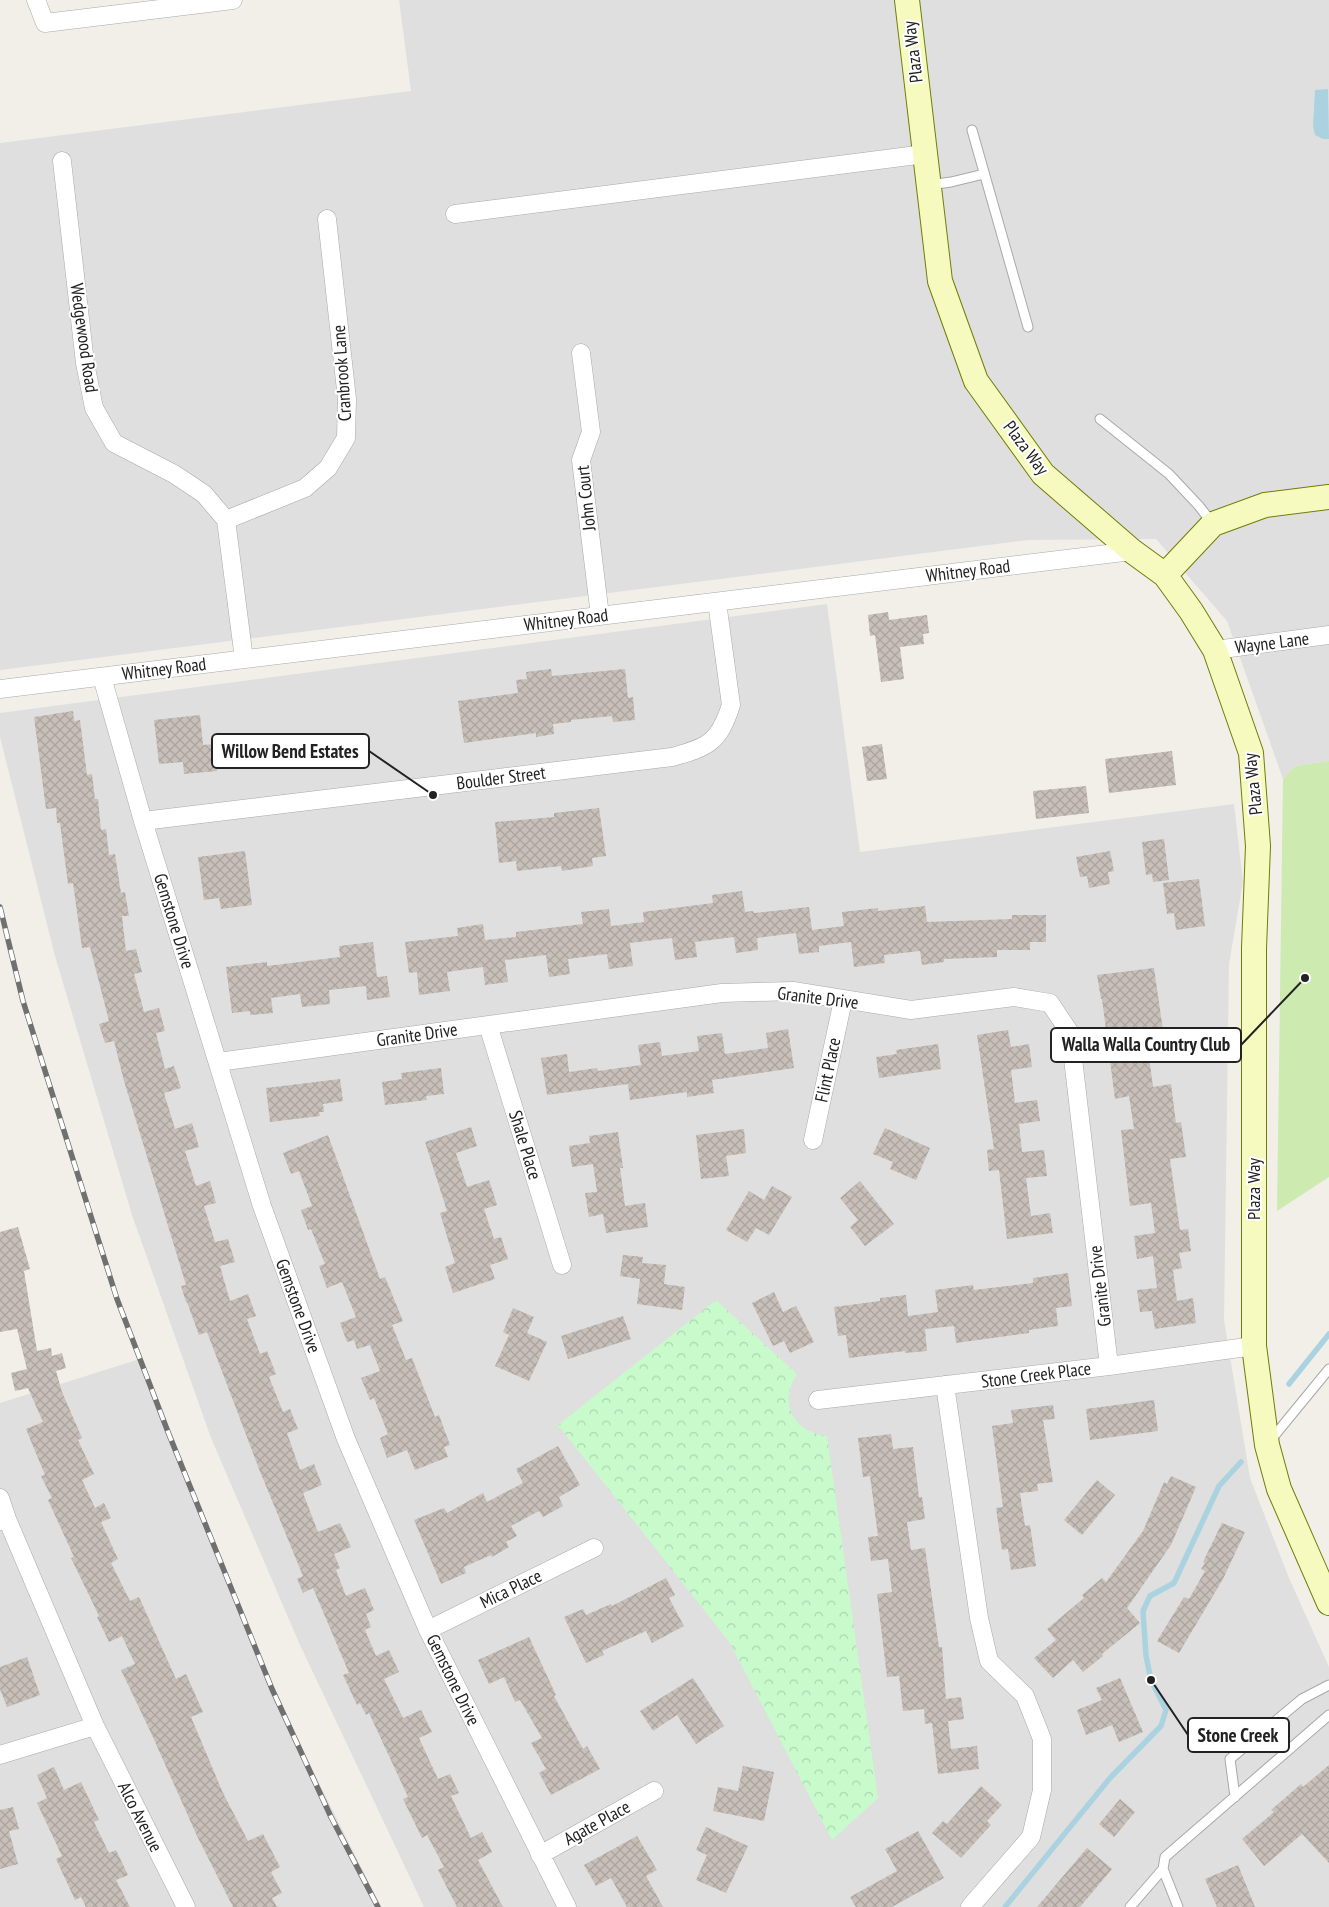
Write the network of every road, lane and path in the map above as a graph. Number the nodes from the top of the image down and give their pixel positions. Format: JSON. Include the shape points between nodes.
{"nodes":[{"id":1,"x":36,"y":0,"type":"edge"},
{"id":2,"x":233,"y":0,"type":"edge"},
{"id":3,"x":907,"y":0,"type":"edge"},
{"id":4,"x":972,"y":130,"type":"dead end"},
{"id":5,"x":925,"y":154,"type":"junction"},
{"id":6,"x":62,"y":161,"type":"dead end"},
{"id":7,"x":984,"y":174,"type":"junction"},
{"id":8,"x":929,"y":185,"type":"junction"},
{"id":9,"x":455,"y":214,"type":"dead end"},
{"id":10,"x":327,"y":219,"type":"dead end"},
{"id":11,"x":1028,"y":327,"type":"dead end"},
{"id":12,"x":581,"y":353,"type":"dead end"},
{"id":13,"x":1100,"y":419,"type":"dead end"},
{"id":14,"x":1329,"y":498,"type":"edge"},
{"id":15,"x":226,"y":520,"type":"junction"},
{"id":16,"x":1213,"y":524,"type":"junction"},
{"id":17,"x":1132,"y":551,"type":"junction"},
{"id":18,"x":1165,"y":575,"type":"junction"},
{"id":19,"x":717,"y":602,"type":"junction"},
{"id":20,"x":600,"y":616,"type":"junction"},
{"id":21,"x":1329,"y":635,"type":"edge"},
{"id":22,"x":1215,"y":650,"type":"junction"},
{"id":23,"x":244,"y":659,"type":"junction"},
{"id":24,"x":102,"y":677,"type":"junction"},
{"id":25,"x":0,"y":689,"type":"edge"},
{"id":26,"x":143,"y":821,"type":"junction"},
{"id":27,"x":843,"y":1000,"type":"junction"},
{"id":28,"x":488,"y":1025,"type":"junction"},
{"id":29,"x":218,"y":1062,"type":"junction"},
{"id":30,"x":813,"y":1140,"type":"dead end"},
{"id":31,"x":562,"y":1265,"type":"dead end"},
{"id":32,"x":1254,"y":1346,"type":"junction"},
{"id":33,"x":1109,"y":1366,"type":"junction"},
{"id":34,"x":1329,"y":1368,"type":"edge"},
{"id":35,"x":946,"y":1385,"type":"junction"},
{"id":36,"x":818,"y":1400,"type":"dead end"},
{"id":37,"x":1266,"y":1445,"type":"junction"},
{"id":38,"x":0,"y":1498,"type":"edge"},
{"id":39,"x":3,"y":1520,"type":"edge"},
{"id":40,"x":594,"y":1548,"type":"dead end"},
{"id":41,"x":1329,"y":1603,"type":"edge"},
{"id":42,"x":428,"y":1630,"type":"junction"},
{"id":43,"x":1329,"y":1685,"type":"edge"},
{"id":44,"x":1329,"y":1716,"type":"edge"},
{"id":45,"x":95,"y":1726,"type":"junction"},
{"id":46,"x":0,"y":1755,"type":"edge"},
{"id":47,"x":654,"y":1791,"type":"dead end"},
{"id":48,"x":1235,"y":1797,"type":"junction"},
{"id":49,"x":540,"y":1855,"type":"junction"},
{"id":50,"x":1163,"y":1869,"type":"junction"},
{"id":51,"x":186,"y":1907,"type":"edge"},
{"id":52,"x":567,"y":1907,"type":"edge"},
{"id":53,"x":970,"y":1907,"type":"edge"},
{"id":54,"x":1130,"y":1907,"type":"edge"},
{"id":55,"x":1178,"y":1907,"type":"edge"}],
"edges":[{"from":1,"to":2,"type":"street","via":[[45,23]]},
{"from":3,"to":5,"type":"main road","name":"Plaza Way"},
{"from":4,"to":7,"type":"lane"},
{"from":5,"to":8,"type":"main road","name":"Plaza Way"},
{"from":5,"to":9,"type":"street"},
{"from":6,"to":15,"type":"street","name":"Wedgewood Road","via":[[85,363],[94,408],[114,443],[174,474],[204,494]]},
{"from":7,"to":8,"type":"lane"},
{"from":7,"to":11,"type":"lane"},
{"from":8,"to":17,"type":"main road","name":"Plaza Way","via":[[940,281],[976,381],[1043,474]]},
{"from":10,"to":15,"type":"street","name":"Cranbrook Lane","via":[[347,398],[346,438],[328,468],[305,488]]},
{"from":12,"to":20,"type":"street","name":"John Court","via":[[590,432],[581,460]]},
{"from":13,"to":16,"type":"lane","via":[[1169,474]]},
{"from":14,"to":16,"type":"main road","via":[[1265,505]]},
{"from":15,"to":23,"type":"street"},
{"from":16,"to":18,"type":"main road"},
{"from":17,"to":18,"type":"main road","name":"Plaza Way"},
{"from":17,"to":19,"type":"street","name":"Whitney Road"},
{"from":18,"to":22,"type":"main road","name":"Plaza Way"},
{"from":19,"to":20,"type":"street","name":"Whitney Road"},
{"from":19,"to":26,"type":"street","name":"Boulder Street","via":[[730,704],[714,740],[698,750],[672,757]]},
{"from":20,"to":23,"type":"street","name":"Whitney Road"},
{"from":21,"to":22,"type":"street","name":"Wayne Lane"},
{"from":22,"to":32,"type":"main road","name":"Plaza Way","via":[[1251,752],[1258,846],[1254,948]]},
{"from":23,"to":24,"type":"street","name":"Whitney Road"},
{"from":24,"to":25,"type":"street","name":"Whitney Road"},
{"from":24,"to":26,"type":"street","name":"Gemstone Drive"},
{"from":26,"to":29,"type":"street","name":"Gemstone Drive"},
{"from":27,"to":28,"type":"street","name":"Granite Drive","via":[[792,991],[722,993]]},
{"from":27,"to":30,"type":"street","name":"Flint Place"},
{"from":27,"to":33,"type":"street","name":"Granite Drive","via":[[910,1010],[1014,997],[1050,1003],[1070,1033]]},
{"from":28,"to":29,"type":"street","name":"Granite Drive"},
{"from":28,"to":31,"type":"street","name":"Shale Place"},
{"from":29,"to":42,"type":"street","name":"Gemstone Drive","via":[[262,1206],[346,1439]]},
{"from":32,"to":33,"type":"street","name":"Stone Creek Place"},
{"from":32,"to":37,"type":"main road","name":"Plaza Way"},
{"from":33,"to":35,"type":"street","name":"Stone Creek Place"},
{"from":34,"to":37,"type":"lane"},
{"from":35,"to":36,"type":"street","name":"Stone Creek Place"},
{"from":35,"to":53,"type":"street","via":[[988,1661],[1025,1696],[1042,1739],[1042,1790],[1031,1837]]},
{"from":37,"to":41,"type":"main road","name":"Plaza Way","via":[[1279,1489]]},
{"from":38,"to":39,"type":"street","name":"Alco Avenue"},
{"from":39,"to":45,"type":"street","name":"Alco Avenue"},
{"from":40,"to":42,"type":"street","name":"Mica Place"},
{"from":42,"to":49,"type":"street","name":"Gemstone Drive"},
{"from":43,"to":48,"type":"lane","via":[[1302,1699],[1230,1759]]},
{"from":44,"to":48,"type":"lane"},
{"from":45,"to":46,"type":"street"},
{"from":45,"to":51,"type":"street","name":"Alco Avenue"},
{"from":47,"to":49,"type":"street","name":"Agate Place"},
{"from":48,"to":50,"type":"lane","via":[[1165,1857]]},
{"from":49,"to":52,"type":"street","name":"Gemstone Drive"},
{"from":50,"to":54,"type":"lane"},
{"from":50,"to":55,"type":"lane"}]}
